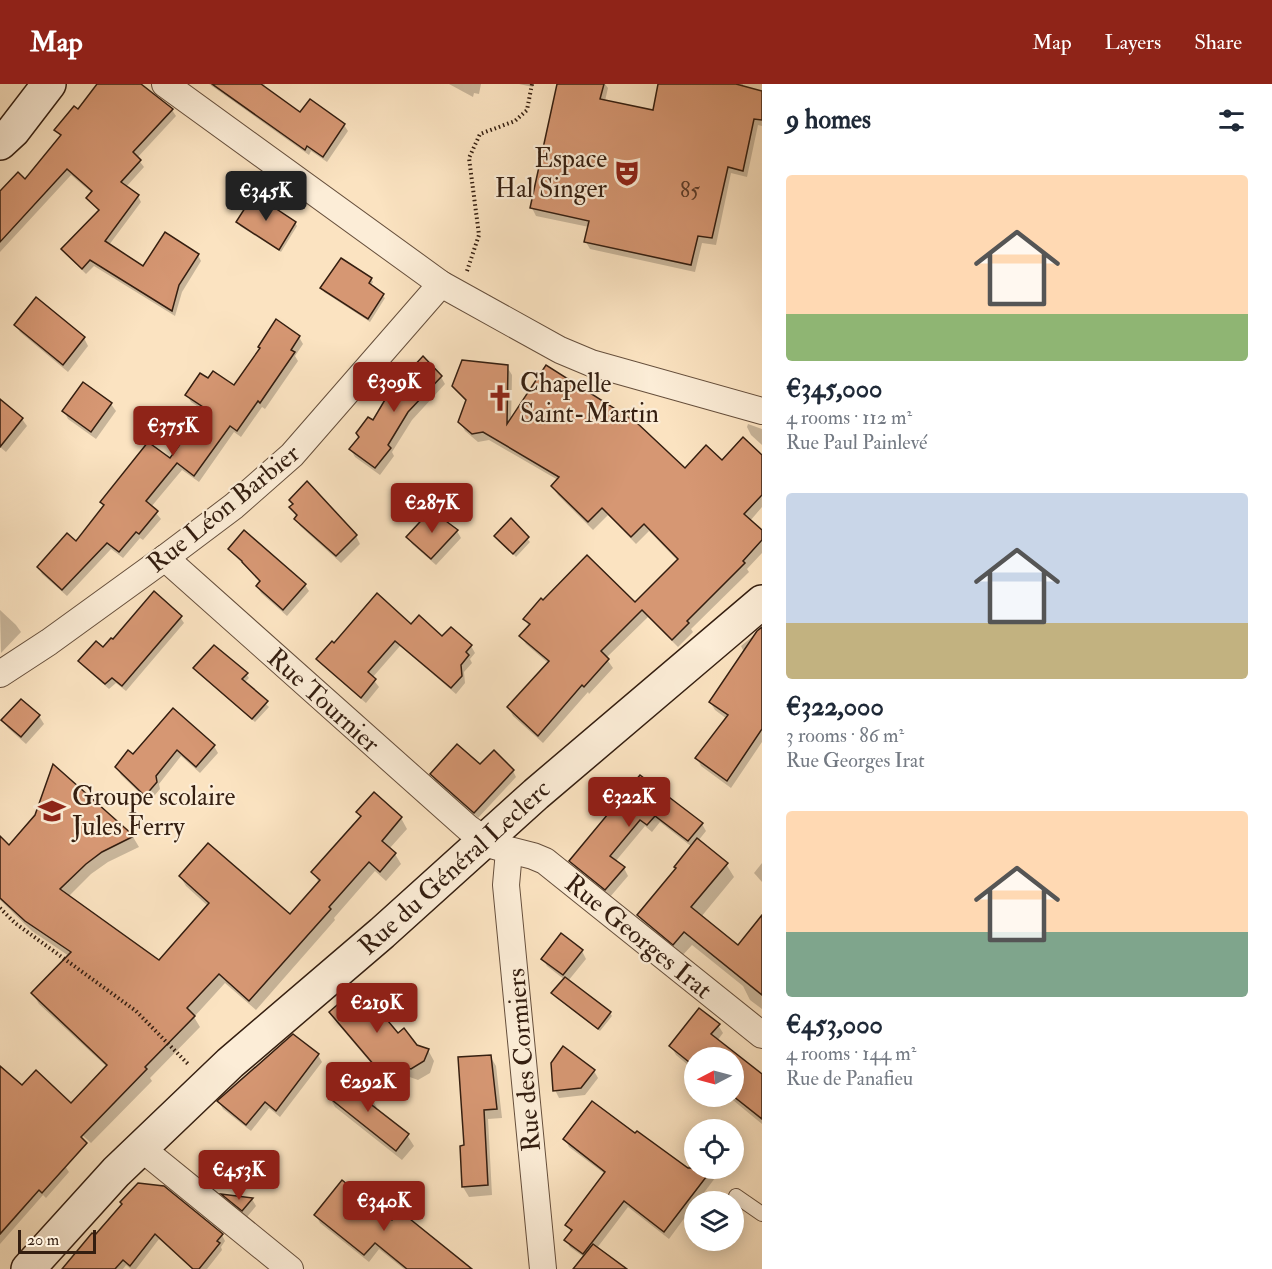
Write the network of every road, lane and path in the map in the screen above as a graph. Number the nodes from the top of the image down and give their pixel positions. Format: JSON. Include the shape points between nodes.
{"nodes":[{"id":1,"x":49,"y":84,"type":"edge"},
{"id":2,"x":165,"y":84,"type":"edge"},
{"id":3,"x":532,"y":84,"type":"edge"},
{"id":4,"x":0,"y":143,"type":"edge"},
{"id":5,"x":450,"y":289,"type":"junction"},
{"id":6,"x":762,"y":411,"type":"edge"},
{"id":7,"x":165,"y":558,"type":"junction"},
{"id":8,"x":762,"y":602,"type":"edge"},
{"id":9,"x":0,"y":674,"type":"edge"},
{"id":10,"x":497,"y":846,"type":"junction"},
{"id":11,"x":0,"y":908,"type":"edge"},
{"id":12,"x":762,"y":1035,"type":"edge"},
{"id":13,"x":207,"y":1084,"type":"junction"},
{"id":14,"x":141,"y":1148,"type":"junction"},
{"id":15,"x":744,"y":1202,"type":"edge"},
{"id":16,"x":762,"y":1214,"type":"edge"},
{"id":17,"x":28,"y":1269,"type":"edge"},
{"id":18,"x":290,"y":1269,"type":"edge"},
{"id":19,"x":543,"y":1269,"type":"edge"}],
"edges":[{"from":1,"to":4,"type":"street"},
{"from":2,"to":5,"type":"street"},
{"from":3,"to":5,"type":"path","via":[[527,110],[515,121],[480,134],[469,158],[479,235]]},
{"from":5,"to":6,"type":"street","via":[[591,363]]},
{"from":5,"to":7,"type":"street","name":"Rue Léon Barbier","via":[[292,455],[234,506]]},
{"from":7,"to":9,"type":"street","name":"Rue Léon Barbier"},
{"from":7,"to":10,"type":"street","name":"Rue Tournier","via":[[468,828]]},
{"from":8,"to":10,"type":"street","name":"Rue du Général Leclerc","via":[[536,794]]},
{"from":10,"to":12,"type":"street","name":"Rue Georges Irat","via":[[545,861]]},
{"from":10,"to":13,"type":"street","name":"Rue du Général Leclerc"},
{"from":10,"to":19,"type":"street","name":"Rue des Cormiers","via":[[506,885]]},
{"from":11,"to":13,"type":"path","via":[[136,1011]]},
{"from":13,"to":14,"type":"street","name":"Rue du Général Leclerc"},
{"from":14,"to":17,"type":"street","name":"Rue du Général Leclerc"},
{"from":14,"to":18,"type":"street"},
{"from":15,"to":16,"type":"lane"}]}
